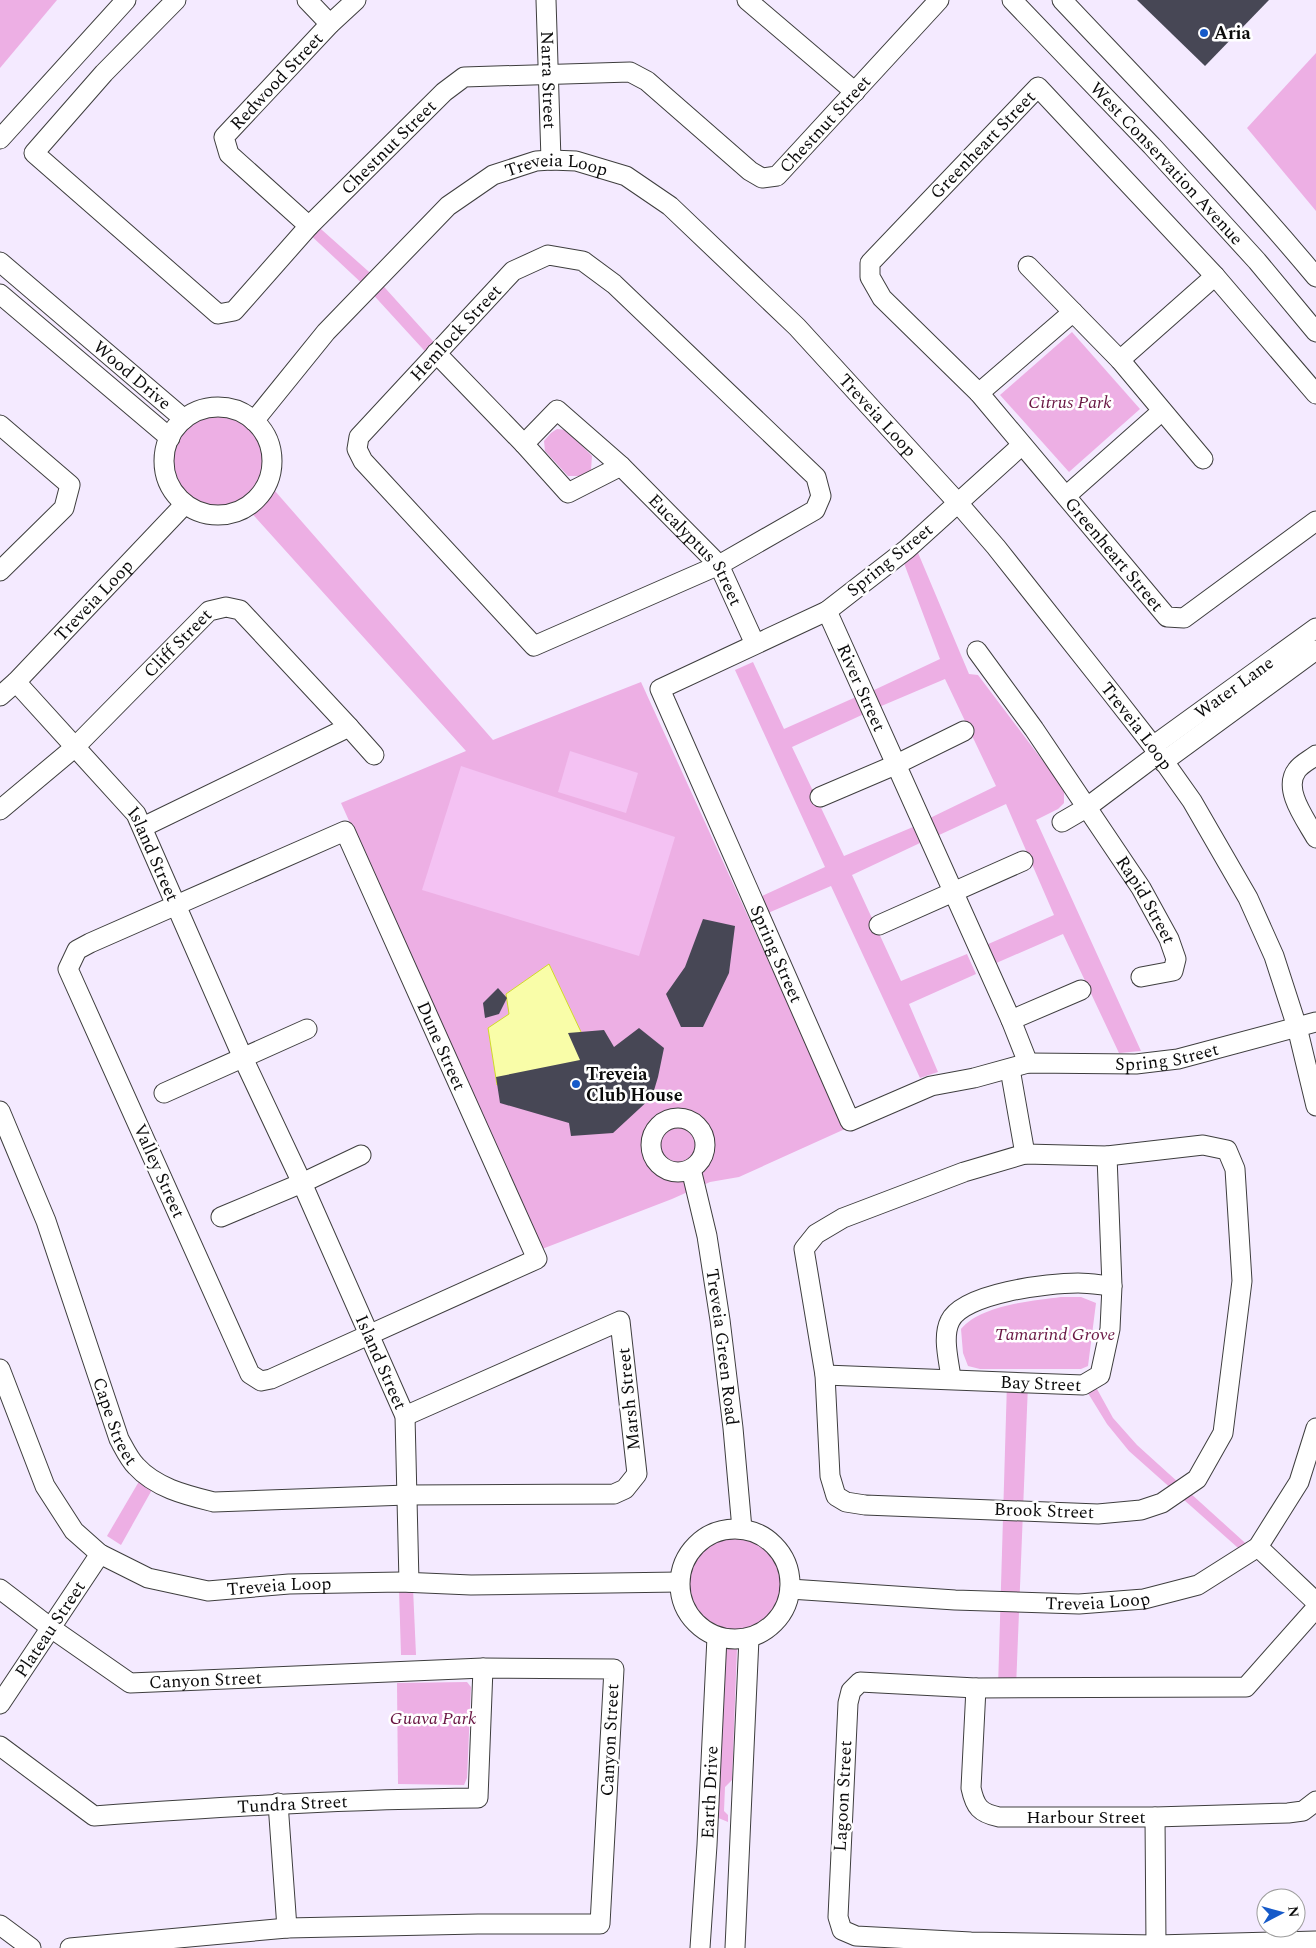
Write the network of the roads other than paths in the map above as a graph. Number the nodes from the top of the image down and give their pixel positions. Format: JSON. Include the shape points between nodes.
{"nodes":[{"id":1,"x":126,"y":0,"type":"edge"},
{"id":2,"x":176,"y":0,"type":"edge"},
{"id":3,"x":307,"y":0,"type":"edge"},
{"id":4,"x":356,"y":0,"type":"edge"},
{"id":5,"x":546,"y":0,"type":"edge"},
{"id":6,"x":748,"y":0,"type":"edge"},
{"id":7,"x":940,"y":0,"type":"edge"},
{"id":8,"x":1012,"y":0,"type":"edge"},
{"id":9,"x":1062,"y":0,"type":"edge"},
{"id":10,"x":330,"y":24,"type":"junction"},
{"id":11,"x":549,"y":74,"type":"junction"},
{"id":12,"x":856,"y":92,"type":"junction"},
{"id":13,"x":0,"y":139,"type":"edge"},
{"id":14,"x":551,"y":160,"type":"junction"},
{"id":15,"x":309,"y":226,"type":"junction"},
{"id":16,"x":0,"y":262,"type":"edge"},
{"id":17,"x":1028,"y":266,"type":"dead end"},
{"id":18,"x":1215,"y":276,"type":"junction"},
{"id":19,"x":1316,"y":277,"type":"edge"},
{"id":20,"x":0,"y":294,"type":"edge"},
{"id":21,"x":1073,"y":312,"type":"junction"},
{"id":22,"x":79,"y":330,"type":"junction"},
{"id":23,"x":1316,"y":332,"type":"edge"},
{"id":24,"x":65,"y":349,"type":"junction"},
{"id":25,"x":436,"y":353,"type":"junction"},
{"id":26,"x":1120,"y":360,"type":"junction"},
{"id":27,"x":980,"y":393,"type":"junction"},
{"id":28,"x":1316,"y":394,"type":"edge"},
{"id":29,"x":1162,"y":411,"type":"junction"},
{"id":30,"x":184,"y":419,"type":"junction"},
{"id":31,"x":254,"y":421,"type":"junction"},
{"id":32,"x":0,"y":425,"type":"edge"},
{"id":33,"x":170,"y":438,"type":"junction"},
{"id":34,"x":524,"y":444,"type":"junction"},
{"id":35,"x":1022,"y":445,"type":"junction"},
{"id":36,"x":1203,"y":459,"type":"dead end"},
{"id":37,"x":621,"y":466,"type":"junction"},
{"id":38,"x":1066,"y":496,"type":"junction"},
{"id":39,"x":958,"y":503,"type":"junction"},
{"id":40,"x":185,"y":504,"type":"junction"},
{"id":41,"x":1316,"y":521,"type":"edge"},
{"id":42,"x":719,"y":565,"type":"junction"},
{"id":43,"x":0,"y":571,"type":"edge"},
{"id":44,"x":827,"y":611,"type":"junction"},
{"id":45,"x":1316,"y":628,"type":"edge"},
{"id":46,"x":755,"y":644,"type":"junction"},
{"id":47,"x":1316,"y":650,"type":"edge"},
{"id":48,"x":977,"y":651,"type":"dead end"},
{"id":49,"x":16,"y":682,"type":"junction"},
{"id":50,"x":0,"y":696,"type":"edge"},
{"id":51,"x":350,"y":727,"type":"junction"},
{"id":52,"x":964,"y":731,"type":"dead end"},
{"id":53,"x":74,"y":748,"type":"junction"},
{"id":54,"x":1158,"y":754,"type":"junction"},
{"id":55,"x":374,"y":755,"type":"dead end"},
{"id":56,"x":1316,"y":755,"type":"edge"},
{"id":57,"x":895,"y":765,"type":"junction"},
{"id":58,"x":820,"y":797,"type":"dead end"},
{"id":59,"x":1086,"y":808,"type":"junction"},
{"id":60,"x":0,"y":810,"type":"edge"},
{"id":61,"x":1062,"y":822,"type":"dead end"},
{"id":62,"x":142,"y":827,"type":"junction"},
{"id":63,"x":1316,"y":838,"type":"edge"},
{"id":64,"x":1023,"y":861,"type":"dead end"},
{"id":65,"x":952,"y":892,"type":"junction"},
{"id":66,"x":177,"y":904,"type":"junction"},
{"id":67,"x":879,"y":925,"type":"dead end"},
{"id":68,"x":1141,"y":977,"type":"dead end"},
{"id":69,"x":1080,"y":990,"type":"dead end"},
{"id":70,"x":1011,"y":1020,"type":"junction"},
{"id":71,"x":1316,"y":1022,"type":"edge"},
{"id":72,"x":1297,"y":1027,"type":"junction"},
{"id":73,"x":306,"y":1029,"type":"dead end"},
{"id":74,"x":244,"y":1058,"type":"junction"},
{"id":75,"x":1028,"y":1063,"type":"junction"},
{"id":76,"x":1010,"y":1069,"type":"junction"},
{"id":77,"x":164,"y":1093,"type":"dead end"},
{"id":78,"x":1316,"y":1106,"type":"edge"},
{"id":79,"x":0,"y":1111,"type":"edge"},
{"id":80,"x":1025,"y":1154,"type":"junction"},
{"id":81,"x":361,"y":1155,"type":"dead end"},
{"id":82,"x":1107,"y":1156,"type":"junction"},
{"id":83,"x":685,"y":1170,"type":"dead end"},
{"id":84,"x":302,"y":1183,"type":"junction"},
{"id":85,"x":221,"y":1217,"type":"dead end"},
{"id":86,"x":1112,"y":1286,"type":"junction"},
{"id":87,"x":368,"y":1334,"type":"junction"},
{"id":88,"x":0,"y":1369,"type":"edge"},
{"id":89,"x":825,"y":1375,"type":"junction"},
{"id":90,"x":951,"y":1378,"type":"junction"},
{"id":91,"x":405,"y":1416,"type":"junction"},
{"id":92,"x":1316,"y":1428,"type":"edge"},
{"id":93,"x":407,"y":1495,"type":"junction"},
{"id":94,"x":736,"y":1528,"type":"junction"},
{"id":95,"x":1258,"y":1548,"type":"junction"},
{"id":96,"x":100,"y":1554,"type":"junction"},
{"id":97,"x":409,"y":1582,"type":"junction"},
{"id":98,"x":679,"y":1582,"type":"junction"},
{"id":99,"x":0,"y":1589,"type":"edge"},
{"id":100,"x":790,"y":1589,"type":"junction"},
{"id":101,"x":1316,"y":1602,"type":"edge"},
{"id":102,"x":1316,"y":1608,"type":"edge"},
{"id":103,"x":51,"y":1628,"type":"junction"},
{"id":104,"x":717,"y":1637,"type":"junction"},
{"id":105,"x":749,"y":1638,"type":"junction"},
{"id":106,"x":483,"y":1668,"type":"junction"},
{"id":107,"x":976,"y":1688,"type":"junction"},
{"id":108,"x":0,"y":1704,"type":"edge"},
{"id":109,"x":0,"y":1746,"type":"edge"},
{"id":110,"x":1316,"y":1801,"type":"edge"},
{"id":111,"x":278,"y":1803,"type":"junction"},
{"id":112,"x":1155,"y":1817,"type":"junction"},
{"id":113,"x":0,"y":1926,"type":"edge"},
{"id":114,"x":287,"y":1928,"type":"junction"},
{"id":115,"x":1316,"y":1941,"type":"edge"},
{"id":116,"x":1156,"y":1945,"type":"junction"},
{"id":117,"x":31,"y":1948,"type":"edge"},
{"id":118,"x":70,"y":1948,"type":"edge"},
{"id":119,"x":700,"y":1948,"type":"edge"},
{"id":120,"x":734,"y":1948,"type":"edge"}],
"edges":[{"from":1,"to":13,"type":"street"},
{"from":2,"to":15,"type":"street","name":"Chestnut Street","via":[[104,73],[34,154],[218,314],[234,311]]},
{"from":3,"to":10,"type":"street"},
{"from":4,"to":10,"type":"street","name":"Redwood Street"},
{"from":5,"to":11,"type":"street","name":"Narra Street"},
{"from":6,"to":12,"type":"street"},
{"from":7,"to":12,"type":"street","name":"Chestnut Street"},
{"from":8,"to":23,"type":"street","name":"West Conservation Avenue","via":[[1152,146],[1257,261]]},
{"from":9,"to":19,"type":"street","name":"West Conservation Avenue"},
{"from":10,"to":15,"type":"street","name":"Redwood Street","via":[[224,137],[229,154]]},
{"from":11,"to":12,"type":"street","name":"Chestnut Street","via":[[630,72],[647,81],[762,178],[777,176]]},
{"from":11,"to":14,"type":"street","name":"Narra Street"},
{"from":11,"to":15,"type":"street","name":"Chestnut Street","via":[[464,77],[444,92]]},
{"from":14,"to":31,"type":"street","name":"Treveia Loop","via":[[536,161],[493,175],[448,206],[326,332]]},
{"from":14,"to":39,"type":"street","name":"Treveia Loop","via":[[576,161],[626,176],[670,206],[797,328]]},
{"from":16,"to":22,"type":"street","name":"Wood Drive"},
{"from":17,"to":21,"type":"street"},
{"from":18,"to":26,"type":"street"},
{"from":18,"to":27,"type":"street","name":"Greenheart Street","via":[[1038,87],[870,263],[870,278],[882,298]]},
{"from":18,"to":28,"type":"street","name":"Greenheart Street"},
{"from":20,"to":24,"type":"street","name":"Wood Drive"},
{"from":21,"to":26,"type":"street"},
{"from":21,"to":27,"type":"street"},
{"from":22,"to":24,"type":"street","name":"Wood Drive"},
{"from":22,"to":30,"type":"street","name":"Wood Drive"},
{"from":24,"to":33,"type":"street","name":"Wood Drive"},
{"from":25,"to":34,"type":"street"},
{"from":25,"to":42,"type":"street","name":"Hemlock Street","via":[[359,437],[357,449],[363,461],[534,646]]},
{"from":25,"to":42,"type":"street","name":"Hemlock Street","via":[[513,271],[548,255],[583,261],[614,284],[816,477],[821,496],[815,510]]},
{"from":26,"to":29,"type":"street"},
{"from":27,"to":35,"type":"street","name":"Greenheart Street"},
{"from":29,"to":36,"type":"street"},
{"from":29,"to":38,"type":"street"},
{"from":30,"to":31,"type":"street","via":[[195,412],[220,407],[244,414]]},
{"from":30,"to":33,"type":"street"},
{"from":31,"to":40,"type":"street","via":[[265,434],[271,449],[272,466],[268,482],[259,497],[232,514],[200,512]]},
{"from":32,"to":43,"type":"street","via":[[70,485],[64,508]]},
{"from":33,"to":40,"type":"street","via":[[164,461],[166,474],[176,495]]},
{"from":34,"to":37,"type":"street","via":[[568,493]]},
{"from":34,"to":37,"type":"street","name":"Eucalyptus Street","via":[[557,410]]},
{"from":35,"to":38,"type":"street","name":"Greenheart Street"},
{"from":35,"to":39,"type":"street"},
{"from":37,"to":42,"type":"street","name":"Eucalyptus Street"},
{"from":38,"to":41,"type":"street","name":"Greenheart Street","via":[[1166,617],[1184,618]]},
{"from":39,"to":44,"type":"street","name":"Spring Street","via":[[907,549]]},
{"from":39,"to":54,"type":"street","name":"Treveia Loop"},
{"from":40,"to":49,"type":"street","name":"Treveia Loop"},
{"from":42,"to":46,"type":"street","name":"Eucalyptus Street"},
{"from":44,"to":46,"type":"street","name":"Spring Street"},
{"from":44,"to":57,"type":"street","name":"River Street"},
{"from":45,"to":54,"type":"street","name":"Water Lane"},
{"from":46,"to":76,"type":"street","name":"Spring Street","via":[[660,689],[850,1121],[931,1086]]},
{"from":47,"to":54,"type":"street","name":"Water Lane"},
{"from":48,"to":59,"type":"street","name":"Rapid Street"},
{"from":49,"to":50,"type":"street","name":"Treveia Loop"},
{"from":49,"to":53,"type":"street","name":"Island Street"},
{"from":51,"to":53,"type":"street","name":"Cliff Street","via":[[240,610],[226,607],[209,611]]},
{"from":51,"to":55,"type":"street","name":"Cliff Street"},
{"from":51,"to":62,"type":"street"},
{"from":52,"to":57,"type":"street"},
{"from":53,"to":60,"type":"street"},
{"from":53,"to":62,"type":"street","name":"Island Street","via":[[136,814]]},
{"from":54,"to":59,"type":"street"},
{"from":54,"to":72,"type":"street","name":"Treveia Loop","via":[[1192,802],[1248,898],[1274,956]]},
{"from":56,"to":63,"type":"street","via":[[1298,769],[1291,780],[1292,793]]},
{"from":57,"to":58,"type":"street"},
{"from":57,"to":65,"type":"street","name":"River Street"},
{"from":59,"to":61,"type":"street"},
{"from":59,"to":68,"type":"street","name":"Rapid Street","via":[[1141,888],[1169,938],[1176,959],[1173,971]]},
{"from":62,"to":66,"type":"street","name":"Island Street"},
{"from":64,"to":65,"type":"street"},
{"from":65,"to":67,"type":"street"},
{"from":65,"to":70,"type":"street","name":"River Street"},
{"from":66,"to":74,"type":"street","name":"Island Street"},
{"from":66,"to":87,"type":"street","name":"Valley Street","via":[[77,950],[68,969],[100,1042],[250,1374],[261,1380],[271,1379]]},
{"from":66,"to":87,"type":"street","name":"Dune Street","via":[[344,831],[537,1259]]},
{"from":69,"to":70,"type":"street"},
{"from":70,"to":75,"type":"street","name":"River Street"},
{"from":71,"to":72,"type":"street","name":"Spring Street"},
{"from":72,"to":75,"type":"street","name":"Spring Street","via":[[1178,1059],[1136,1064]]},
{"from":72,"to":78,"type":"street","name":"Treveia Loop"},
{"from":73,"to":74,"type":"street"},
{"from":74,"to":77,"type":"street"},
{"from":74,"to":84,"type":"street","name":"Island Street"},
{"from":75,"to":76,"type":"street","name":"Spring Street"},
{"from":76,"to":80,"type":"street"},
{"from":79,"to":93,"type":"street","name":"Cape Street","via":[[46,1221],[119,1439],[135,1465],[156,1482],[186,1495],[214,1502]]},
{"from":80,"to":82,"type":"street","name":"Brook Street"},
{"from":80,"to":89,"type":"street","name":"Brook Street","via":[[955,1175],[843,1218],[816,1234],[804,1249]]},
{"from":81,"to":84,"type":"street"},
{"from":82,"to":86,"type":"street","name":"Bay Street"},
{"from":82,"to":89,"type":"street","name":"Brook Street","via":[[1203,1145],[1227,1150],[1235,1169],[1242,1281],[1226,1414],[1223,1433],[1197,1479],[1162,1503],[1141,1510],[1098,1514],[846,1502],[836,1496],[830,1476]]},
{"from":83,"to":94,"type":"street","name":"Treveia Green Road","via":[[707,1236],[720,1320],[733,1428]]},
{"from":84,"to":85,"type":"street"},
{"from":84,"to":87,"type":"street","name":"Island Street"},
{"from":86,"to":90,"type":"street","via":[[1077,1283],[1018,1288],[958,1310],[946,1335]]},
{"from":86,"to":90,"type":"street","name":"Bay Street","via":[[1110,1329],[1100,1375],[1082,1385]]},
{"from":87,"to":91,"type":"street","name":"Island Street"},
{"from":88,"to":96,"type":"street","name":"Treveia Loop","via":[[45,1486],[74,1531]]},
{"from":89,"to":90,"type":"street","name":"Bay Street"},
{"from":91,"to":93,"type":"street","name":"Island Street"},
{"from":91,"to":93,"type":"street","name":"Marsh Street","via":[[620,1321],[637,1474],[625,1489],[614,1494]]},
{"from":92,"to":95,"type":"street","name":"Treveia Loop","via":[[1299,1482]]},
{"from":93,"to":97,"type":"street","name":"Island Street"},
{"from":94,"to":98,"type":"street","via":[[714,1532],[700,1540],[689,1552]]},
{"from":94,"to":100,"type":"street","via":[[758,1533],[772,1543],[783,1556],[789,1572]]},
{"from":95,"to":100,"type":"street","name":"Treveia Loop","via":[[1198,1585],[1144,1599],[1079,1604],[1002,1602]]},
{"from":95,"to":101,"type":"street"},
{"from":96,"to":97,"type":"street","name":"Treveia Loop","via":[[148,1578],[208,1591],[289,1584]]},
{"from":96,"to":103,"type":"street","name":"Plateau Street"},
{"from":97,"to":98,"type":"street","name":"Treveia Loop","via":[[471,1585]]},
{"from":98,"to":104,"type":"street","via":[[681,1600],[689,1616],[701,1629]]},
{"from":99,"to":103,"type":"street","name":"Canyon Street"},
{"from":100,"to":105,"type":"street","via":[[786,1606],[777,1620]]},
{"from":102,"to":107,"type":"street","name":"Lagoon Street","via":[[1246,1687]]},
{"from":103,"to":106,"type":"street","name":"Canyon Street","via":[[130,1684]]},
{"from":103,"to":108,"type":"street","name":"Plateau Street"},
{"from":104,"to":105,"type":"street"},
{"from":104,"to":119,"type":"street","name":"Earth Drive"},
{"from":105,"to":120,"type":"street","name":"Earth Drive"},
{"from":106,"to":111,"type":"street","name":"Tundra Street","via":[[478,1798]]},
{"from":106,"to":114,"type":"street","name":"Canyon Street","via":[[614,1669],[600,1924]]},
{"from":107,"to":112,"type":"street","name":"Harbour Street","via":[[971,1788],[974,1802],[981,1810],[999,1817]]},
{"from":107,"to":116,"type":"street","name":"Lagoon Street","via":[[860,1682],[851,1691],[838,1907],[842,1930],[856,1936],[971,1942]]},
{"from":109,"to":111,"type":"street","name":"Tundra Street","via":[[94,1816]]},
{"from":110,"to":112,"type":"street","name":"Harbour Street","via":[[1303,1811],[1288,1813]]},
{"from":111,"to":114,"type":"street"},
{"from":112,"to":116,"type":"street"},
{"from":113,"to":117,"type":"street"},
{"from":114,"to":118,"type":"street","name":"Canyon Street"},
{"from":115,"to":116,"type":"street","name":"Lagoon Street"}]}
